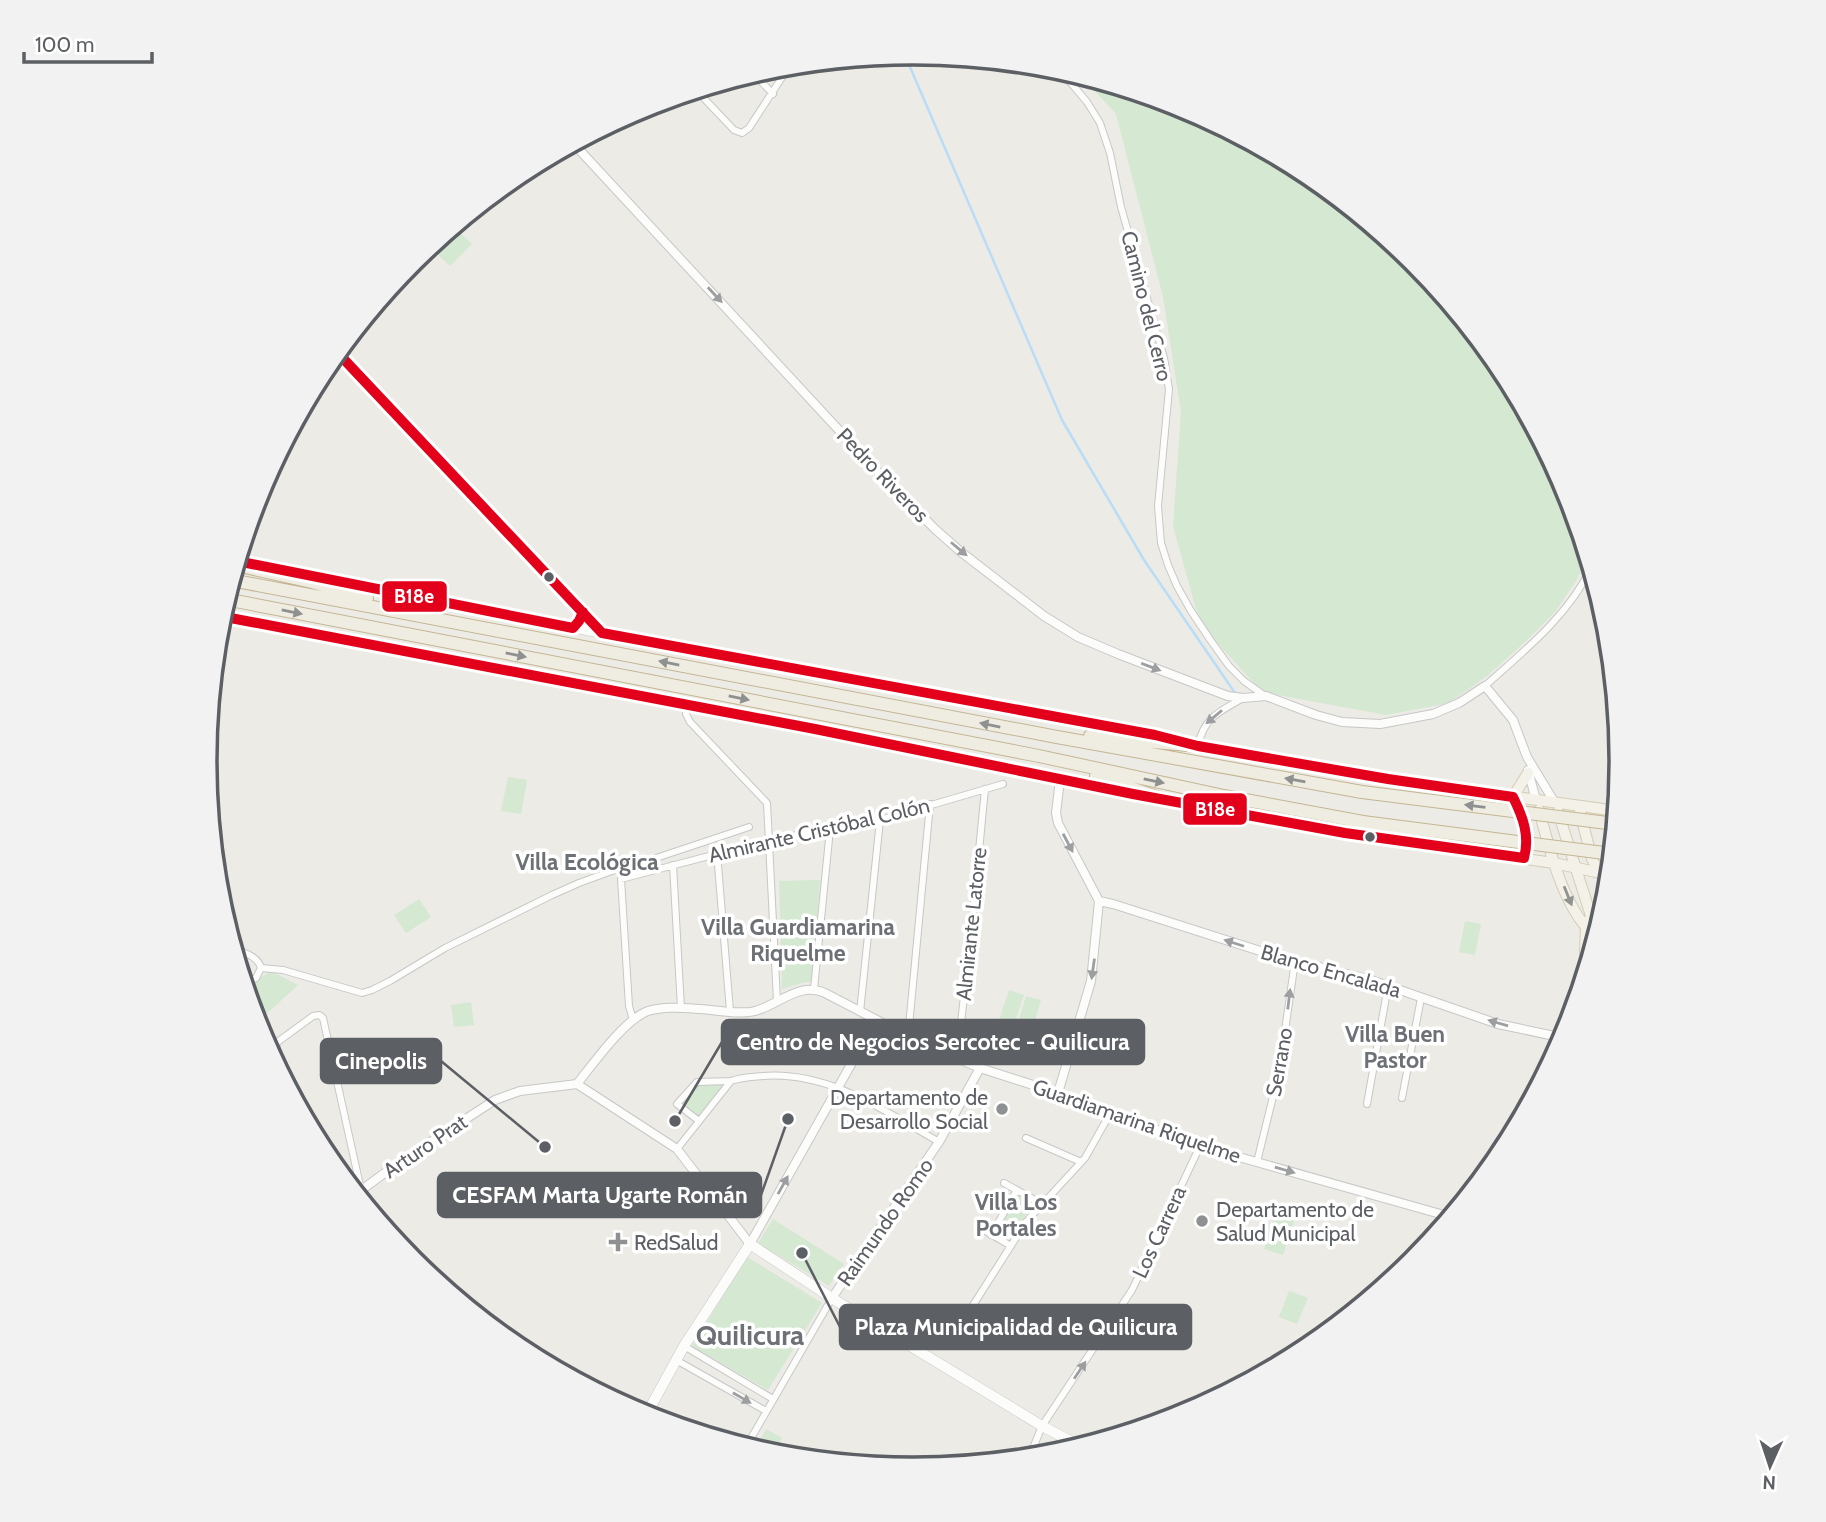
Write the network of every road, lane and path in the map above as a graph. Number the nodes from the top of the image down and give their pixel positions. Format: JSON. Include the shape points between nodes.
{"nodes":[{"id":1,"x":783,"y":77,"type":"edge"},
{"id":2,"x":761,"y":82,"type":"edge"},
{"id":3,"x":1071,"y":83,"type":"edge"},
{"id":4,"x":773,"y":94,"type":"junction"},
{"id":5,"x":703,"y":98,"type":"edge"},
{"id":6,"x":579,"y":151,"type":"edge"},
{"id":7,"x":344,"y":360,"type":"edge"},
{"id":8,"x":245,"y":565,"type":"edge"},
{"id":9,"x":245,"y":565,"type":"edge"},
{"id":10,"x":1585,"y":579,"type":"edge"},
{"id":11,"x":240,"y":582,"type":"edge"},
{"id":12,"x":235,"y":601,"type":"edge"},
{"id":13,"x":583,"y":612,"type":"junction"},
{"id":14,"x":424,"y":615,"type":"junction"},
{"id":15,"x":232,"y":618,"type":"edge"},
{"id":16,"x":573,"y":628,"type":"junction"},
{"id":17,"x":602,"y":633,"type":"junction"},
{"id":18,"x":1485,"y":686,"type":"junction"},
{"id":19,"x":1266,"y":696,"type":"junction"},
{"id":20,"x":1243,"y":698,"type":"junction"},
{"id":21,"x":686,"y":704,"type":"junction"},
{"id":22,"x":1057,"y":737,"type":"junction"},
{"id":23,"x":1198,"y":746,"type":"junction"},
{"id":24,"x":1039,"y":756,"type":"junction"},
{"id":25,"x":1527,"y":757,"type":"junction"},
{"id":26,"x":1528,"y":773,"type":"junction"},
{"id":27,"x":1060,"y":780,"type":"junction"},
{"id":28,"x":1003,"y":784,"type":"dead end"},
{"id":29,"x":985,"y":789,"type":"junction"},
{"id":30,"x":1513,"y":797,"type":"junction"},
{"id":31,"x":1160,"y":798,"type":"junction"},
{"id":32,"x":1536,"y":800,"type":"junction"},
{"id":33,"x":1556,"y":803,"type":"junction"},
{"id":34,"x":930,"y":804,"type":"junction"},
{"id":35,"x":1580,"y":806,"type":"junction"},
{"id":36,"x":1608,"y":810,"type":"edge"},
{"id":37,"x":880,"y":820,"type":"junction"},
{"id":38,"x":1606,"y":823,"type":"edge"},
{"id":39,"x":749,"y":827,"type":"dead end"},
{"id":40,"x":830,"y":829,"type":"junction"},
{"id":41,"x":769,"y":840,"type":"junction"},
{"id":42,"x":717,"y":853,"type":"junction"},
{"id":43,"x":1603,"y":853,"type":"edge"},
{"id":44,"x":1524,"y":858,"type":"junction"},
{"id":45,"x":1554,"y":863,"type":"junction"},
{"id":46,"x":635,"y":865,"type":"junction"},
{"id":47,"x":673,"y":865,"type":"junction"},
{"id":48,"x":1576,"y":869,"type":"junction"},
{"id":49,"x":1600,"y":869,"type":"edge"},
{"id":50,"x":1600,"y":873,"type":"edge"},
{"id":51,"x":636,"y":874,"type":"junction"},
{"id":52,"x":1099,"y":901,"type":"junction"},
{"id":53,"x":1591,"y":919,"type":"edge"},
{"id":54,"x":1587,"y":925,"type":"junction"},
{"id":55,"x":1586,"y":940,"type":"edge"},
{"id":56,"x":244,"y":953,"type":"edge"},
{"id":57,"x":1295,"y":961,"type":"junction"},
{"id":58,"x":261,"y":968,"type":"junction"},
{"id":59,"x":252,"y":980,"type":"edge"},
{"id":60,"x":1388,"y":986,"type":"junction"},
{"id":61,"x":814,"y":989,"type":"junction"},
{"id":62,"x":1421,"y":998,"type":"junction"},
{"id":63,"x":777,"y":1002,"type":"junction"},
{"id":64,"x":681,"y":1008,"type":"junction"},
{"id":65,"x":730,"y":1011,"type":"junction"},
{"id":66,"x":860,"y":1012,"type":"junction"},
{"id":67,"x":633,"y":1020,"type":"junction"},
{"id":68,"x":876,"y":1020,"type":"junction"},
{"id":69,"x":1552,"y":1035,"type":"edge"},
{"id":70,"x":908,"y":1037,"type":"junction"},
{"id":71,"x":277,"y":1042,"type":"edge"},
{"id":72,"x":957,"y":1059,"type":"junction"},
{"id":73,"x":980,"y":1068,"type":"junction"},
{"id":74,"x":731,"y":1081,"type":"junction"},
{"id":75,"x":577,"y":1084,"type":"junction"},
{"id":76,"x":838,"y":1087,"type":"junction"},
{"id":77,"x":1058,"y":1093,"type":"junction"},
{"id":78,"x":1402,"y":1098,"type":"dead end"},
{"id":79,"x":1367,"y":1104,"type":"dead end"},
{"id":80,"x":1111,"y":1112,"type":"junction"},
{"id":81,"x":699,"y":1121,"type":"junction"},
{"id":82,"x":1026,"y":1138,"type":"dead end"},
{"id":83,"x":939,"y":1142,"type":"junction"},
{"id":84,"x":1200,"y":1146,"type":"junction"},
{"id":85,"x":677,"y":1149,"type":"junction"},
{"id":86,"x":1081,"y":1162,"type":"junction"},
{"id":87,"x":1257,"y":1162,"type":"junction"},
{"id":88,"x":356,"y":1178,"type":"edge"},
{"id":89,"x":1004,"y":1184,"type":"dead end"},
{"id":90,"x":364,"y":1189,"type":"edge"},
{"id":91,"x":1017,"y":1190,"type":"junction"},
{"id":92,"x":1042,"y":1204,"type":"junction"},
{"id":93,"x":1441,"y":1214,"type":"edge"},
{"id":94,"x":750,"y":1244,"type":"junction"},
{"id":95,"x":1011,"y":1246,"type":"junction"},
{"id":96,"x":832,"y":1298,"type":"junction"},
{"id":97,"x":970,"y":1310,"type":"dead end"},
{"id":98,"x":684,"y":1346,"type":"junction"},
{"id":99,"x":676,"y":1360,"type":"junction"},
{"id":100,"x":731,"y":1374,"type":"junction"},
{"id":101,"x":723,"y":1387,"type":"junction"},
{"id":102,"x":773,"y":1399,"type":"junction"},
{"id":103,"x":651,"y":1406,"type":"edge"},
{"id":104,"x":766,"y":1411,"type":"junction"},
{"id":105,"x":1042,"y":1426,"type":"junction"},
{"id":106,"x":751,"y":1438,"type":"edge"},
{"id":107,"x":1068,"y":1440,"type":"edge"},
{"id":108,"x":1033,"y":1446,"type":"edge"}],
"edges":[{"from":1,"to":4,"type":"street"},
{"from":2,"to":4,"type":"street"},
{"from":3,"to":19,"type":"street","name":"Camino del Cerro","via":[[1100,123],[1164,358],[1169,389],[1158,506],[1161,543],[1177,586],[1211,641],[1244,681]]},
{"from":4,"to":5,"type":"street","via":[[741,133]]},
{"from":6,"to":20,"type":"street","name":"Pedro Riveros","one_way":true,"via":[[874,468],[936,530],[1000,583],[1078,636]]},
{"from":7,"to":13,"type":"street"},
{"from":8,"to":14,"type":"highway"},
{"from":9,"to":16,"type":"main road"},
{"from":10,"to":18,"type":"street","via":[[1555,620]]},
{"from":11,"to":14,"type":"highway"},
{"from":12,"to":24,"type":"highway","one_way":true},
{"from":13,"to":16,"type":"street"},
{"from":13,"to":17,"type":"street"},
{"from":22,"to":14,"type":"highway","one_way":true},
{"from":15,"to":21,"type":"main road"},
{"from":16,"to":17,"type":"main road"},
{"from":17,"to":23,"type":"main road"},
{"from":18,"to":19,"type":"street","via":[[1442,711],[1380,724],[1329,719]]},
{"from":18,"to":25,"type":"street","via":[[1513,720]]},
{"from":19,"to":20,"type":"street","name":"Pedro Riveros"},
{"from":20,"to":23,"type":"street","one_way":true,"via":[[1208,721]]},
{"from":21,"to":27,"type":"main road"},
{"from":21,"to":41,"type":"street","via":[[690,722],[767,803]]},
{"from":22,"to":23,"type":"highway"},
{"from":38,"to":22,"type":"highway","one_way":true,"bridge":true,"via":[[1362,792]]},
{"from":23,"to":30,"type":"main road"},
{"from":24,"to":31,"type":"highway"},
{"from":24,"to":43,"type":"highway","one_way":true,"bridge":true,"via":[[1363,822]]},
{"from":25,"to":26,"type":"street"},
{"from":25,"to":33,"type":"street"},
{"from":26,"to":30,"type":"main road"},
{"from":26,"to":32,"type":"street"},
{"from":27,"to":31,"type":"main road"},
{"from":27,"to":52,"type":"street","one_way":true,"via":[[1058,823]]},
{"from":28,"to":29,"type":"street","name":"Almirante Cristóbal Colón"},
{"from":29,"to":34,"type":"street","name":"Almirante Cristóbal Colón"},
{"from":29,"to":72,"type":"street","name":"Almirante Latorre"},
{"from":30,"to":32,"type":"main road"},
{"from":30,"to":44,"type":"main road","via":[[1528,843]]},
{"from":31,"to":44,"type":"main road","via":[[1345,833]]},
{"from":32,"to":33,"type":"main road"},
{"from":32,"to":45,"type":"main road"},
{"from":33,"to":35,"type":"main road"},
{"from":33,"to":48,"type":"main road"},
{"from":34,"to":37,"type":"street","name":"Almirante Cristóbal Colón"},
{"from":34,"to":70,"type":"street"},
{"from":35,"to":36,"type":"main road"},
{"from":35,"to":49,"type":"main road","via":[[1592,859]]},
{"from":37,"to":40,"type":"street","name":"Almirante Cristóbal Colón"},
{"from":37,"to":66,"type":"street"},
{"from":39,"to":46,"type":"street"},
{"from":40,"to":41,"type":"street","name":"Almirante Cristóbal Colón"},
{"from":40,"to":61,"type":"street"},
{"from":41,"to":42,"type":"street","name":"Almirante Cristóbal Colón"},
{"from":41,"to":63,"type":"street"},
{"from":42,"to":47,"type":"street","name":"Almirante Cristóbal Colón"},
{"from":42,"to":65,"type":"street"},
{"from":44,"to":45,"type":"main road"},
{"from":45,"to":48,"type":"main road"},
{"from":45,"to":54,"type":"main road","one_way":true,"via":[[1575,914]]},
{"from":46,"to":51,"type":"street"},
{"from":46,"to":58,"type":"street","via":[[552,895],[362,993]]},
{"from":47,"to":51,"type":"street","name":"Almirante Cristóbal Colón"},
{"from":47,"to":64,"type":"street"},
{"from":48,"to":50,"type":"main road"},
{"from":48,"to":54,"type":"main road"},
{"from":51,"to":67,"type":"street","name":"Almirante Cristóbal Colón","via":[[621,879]]},
{"from":57,"to":52,"type":"street","name":"Blanco Encalada","one_way":true},
{"from":52,"to":77,"type":"street","one_way":true,"via":[[1091,981]]},
{"from":53,"to":54,"type":"main road"},
{"from":54,"to":55,"type":"main road"},
{"from":56,"to":58,"type":"street","via":[[255,958]]},
{"from":57,"to":60,"type":"street","name":"Blanco Encalada"},
{"from":87,"to":57,"type":"street","name":"Serrano","one_way":true,"via":[[1279,1072]]},
{"from":58,"to":59,"type":"street"},
{"from":60,"to":62,"type":"street","name":"Blanco Encalada"},
{"from":60,"to":79,"type":"street"},
{"from":61,"to":63,"type":"street"},
{"from":61,"to":66,"type":"street","name":"Guardiamarina Riquelme"},
{"from":69,"to":62,"type":"street","name":"Blanco Encalada","one_way":true,"via":[[1498,1024]]},
{"from":62,"to":78,"type":"street"},
{"from":63,"to":65,"type":"street","via":[[753,1011]]},
{"from":64,"to":65,"type":"street"},
{"from":64,"to":67,"type":"street","via":[[650,1010]]},
{"from":66,"to":68,"type":"street","name":"Guardiamarina Riquelme"},
{"from":67,"to":75,"type":"street"},
{"from":68,"to":70,"type":"street","name":"Guardiamarina Riquelme"},
{"from":68,"to":76,"type":"street"},
{"from":70,"to":72,"type":"street","name":"Guardiamarina Riquelme"},
{"from":71,"to":88,"type":"street","via":[[313,1016],[324,1020]]},
{"from":72,"to":73,"type":"street","name":"Guardiamarina Riquelme"},
{"from":73,"to":77,"type":"street","name":"Guardiamarina Riquelme"},
{"from":73,"to":83,"type":"street","name":"Raimundo Romo"},
{"from":74,"to":76,"type":"street","via":[[780,1075]]},
{"from":74,"to":81,"type":"street"},
{"from":74,"to":81,"type":"street","via":[[699,1081],[677,1104]]},
{"from":75,"to":85,"type":"street"},
{"from":75,"to":90,"type":"street","name":"Arturo Prat","via":[[520,1091],[495,1100]]},
{"from":76,"to":83,"type":"street"},
{"from":94,"to":76,"type":"street","one_way":true},
{"from":77,"to":80,"type":"street","name":"Guardiamarina Riquelme"},
{"from":80,"to":84,"type":"street","name":"Guardiamarina Riquelme"},
{"from":80,"to":86,"type":"street"},
{"from":81,"to":85,"type":"street"},
{"from":82,"to":86,"type":"street"},
{"from":83,"to":96,"type":"street","name":"Raimundo Romo"},
{"from":84,"to":87,"type":"street","name":"Guardiamarina Riquelme"},
{"from":105,"to":84,"type":"street","name":"Los Carrera","one_way":true,"via":[[1132,1290]]},
{"from":85,"to":94,"type":"street"},
{"from":86,"to":92,"type":"street"},
{"from":87,"to":93,"type":"street","name":"Guardiamarina Riquelme","one_way":true},
{"from":89,"to":91,"type":"street"},
{"from":91,"to":92,"type":"street"},
{"from":91,"to":95,"type":"street","via":[[989,1233]]},
{"from":92,"to":95,"type":"street"},
{"from":94,"to":96,"type":"main road"},
{"from":94,"to":98,"type":"main road"},
{"from":95,"to":97,"type":"street"},
{"from":96,"to":102,"type":"street","name":"Raimundo Romo"},
{"from":96,"to":105,"type":"main road"},
{"from":98,"to":99,"type":"main road"},
{"from":98,"to":100,"type":"street"},
{"from":99,"to":101,"type":"street"},
{"from":99,"to":103,"type":"main road"},
{"from":100,"to":101,"type":"street"},
{"from":100,"to":102,"type":"street"},
{"from":101,"to":104,"type":"street","one_way":true},
{"from":102,"to":104,"type":"street","name":"Raimundo Romo"},
{"from":104,"to":106,"type":"street","name":"Raimundo Romo"},
{"from":105,"to":107,"type":"main road"},
{"from":105,"to":108,"type":"street","name":"Los Carrera"}]}
